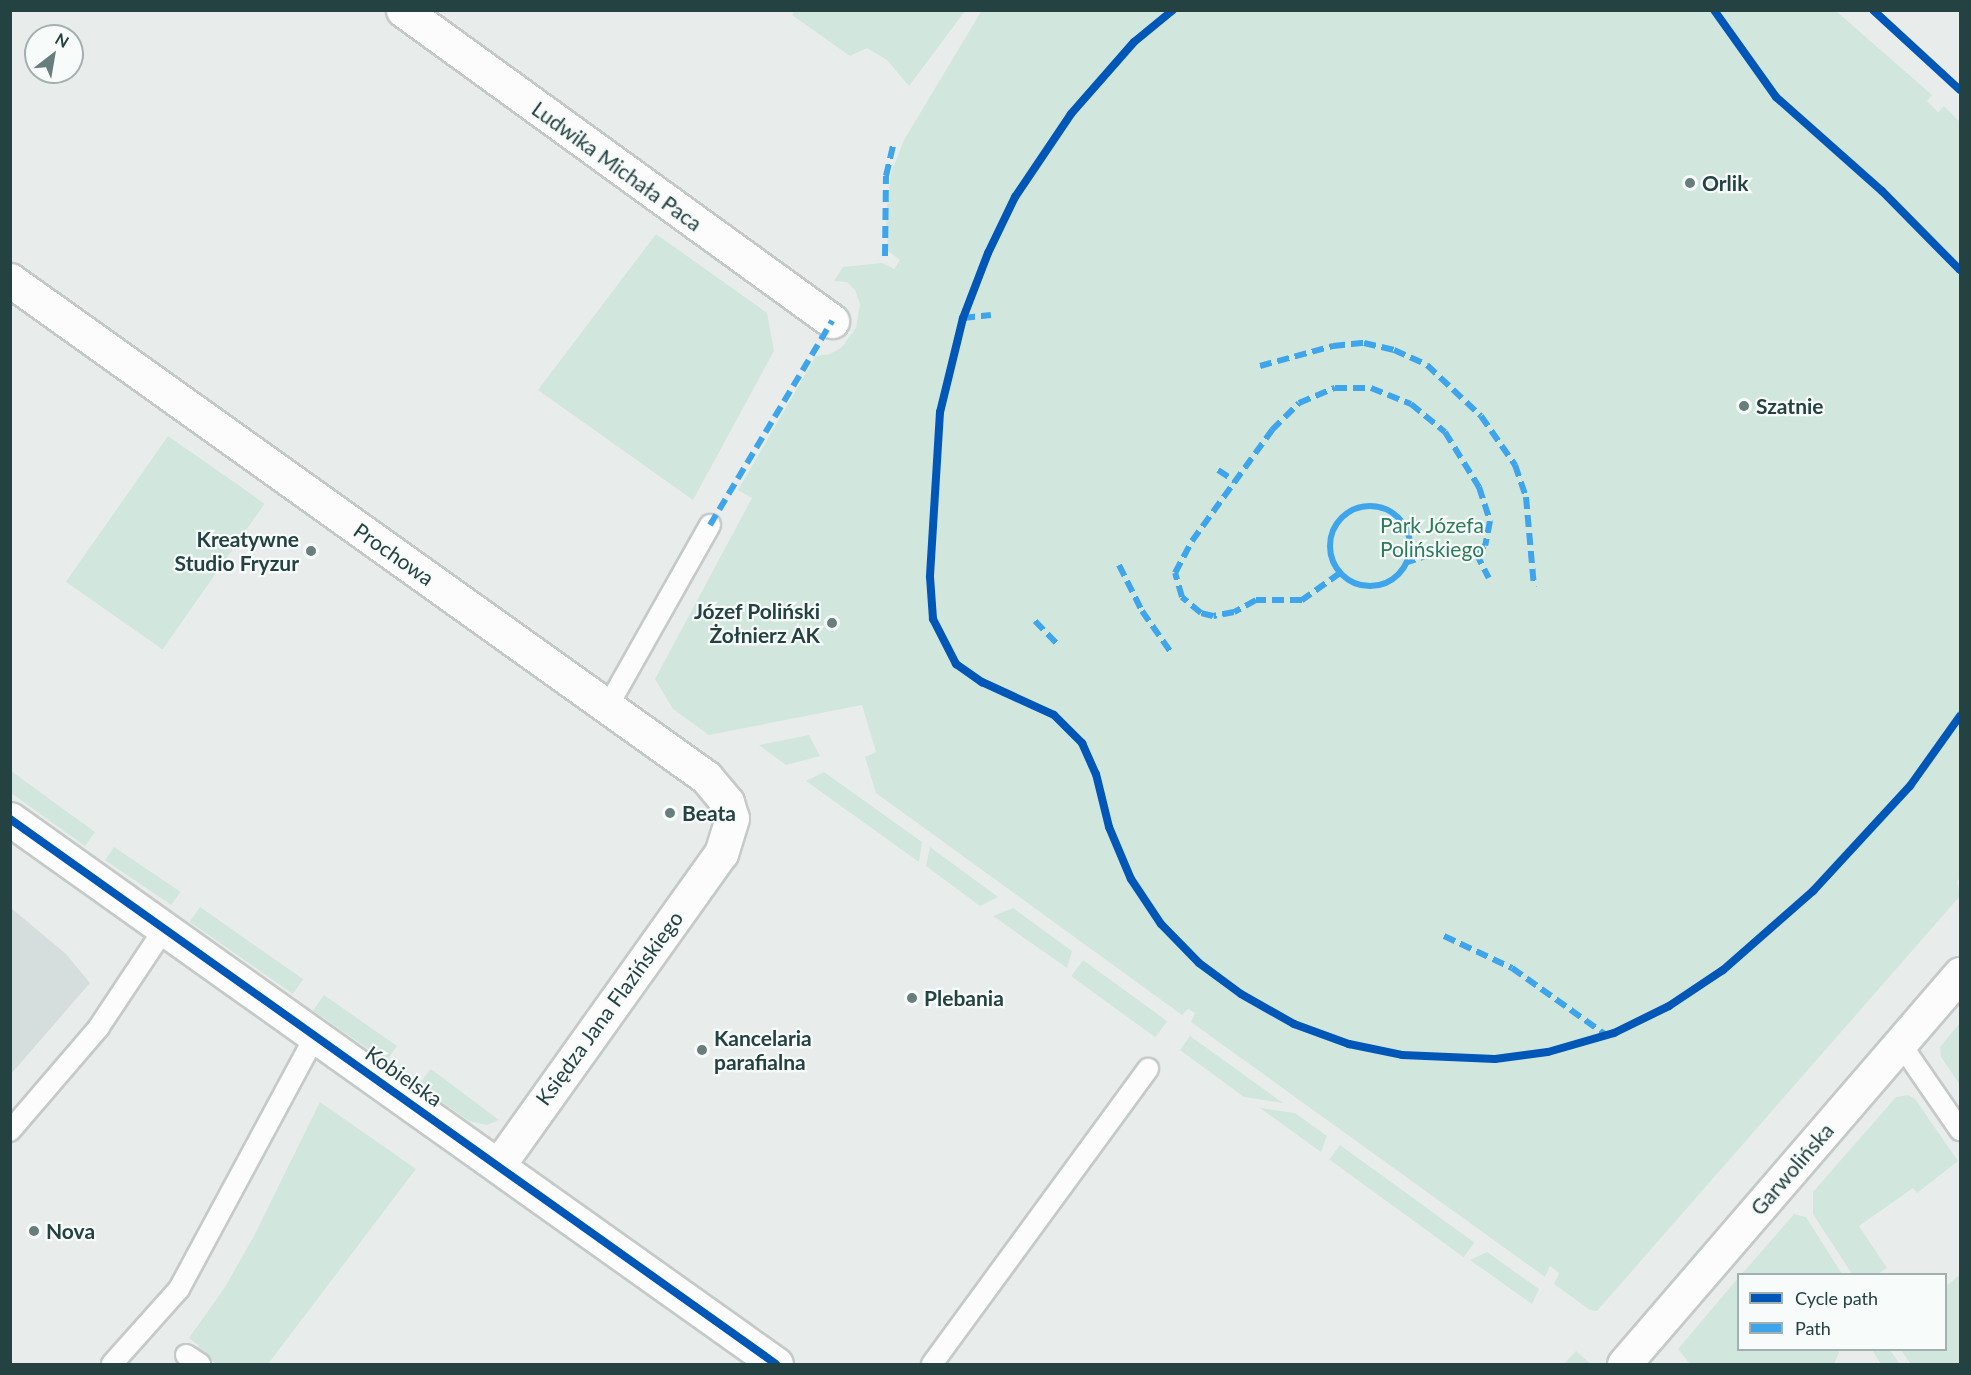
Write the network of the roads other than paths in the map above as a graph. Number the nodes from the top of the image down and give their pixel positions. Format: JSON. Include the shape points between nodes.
{"nodes":[{"id":1,"x":403,"y":10,"type":"edge"},
{"id":2,"x":10,"y":280,"type":"edge"},
{"id":3,"x":832,"y":321,"type":"dead end"},
{"id":4,"x":710,"y":525,"type":"dead end"},
{"id":5,"x":608,"y":706,"type":"junction"},
{"id":6,"x":10,"y":819,"type":"edge"},
{"id":7,"x":721,"y":853,"type":"joint"},
{"id":8,"x":164,"y":929,"type":"junction"},
{"id":9,"x":1960,"y":974,"type":"edge"},
{"id":10,"x":316,"y":1035,"type":"junction"},
{"id":11,"x":1900,"y":1043,"type":"junction"},
{"id":12,"x":1148,"y":1069,"type":"dead end"},
{"id":13,"x":1960,"y":1130,"type":"edge"},
{"id":14,"x":10,"y":1131,"type":"edge"},
{"id":15,"x":499,"y":1164,"type":"junction"},
{"id":16,"x":112,"y":1365,"type":"edge"},
{"id":17,"x":776,"y":1365,"type":"edge"},
{"id":18,"x":933,"y":1365,"type":"edge"},
{"id":19,"x":1624,"y":1365,"type":"edge"}],
"edges":[{"from":1,"to":3,"type":"street","name":"Ludwika Michała Paca"},
{"from":2,"to":5,"type":"street","name":"Prochowa"},
{"from":4,"to":5,"type":"lane"},
{"from":5,"to":7,"type":"street","name":"Prochowa","via":[[718,788],[732,818],[730,835]]},
{"from":6,"to":8,"type":"street","name":"Kobielska"},
{"from":7,"to":15,"type":"street","name":"Księdza Jana Flazińskiego"},
{"from":8,"to":10,"type":"street","name":"Kobielska"},
{"from":8,"to":14,"type":"lane","via":[[99,1027]]},
{"from":9,"to":11,"type":"street","name":"Garwolińska"},
{"from":10,"to":15,"type":"street","name":"Kobielska"},
{"from":10,"to":16,"type":"lane","via":[[179,1290]]},
{"from":11,"to":13,"type":"lane"},
{"from":11,"to":19,"type":"street","name":"Garwolińska"},
{"from":12,"to":18,"type":"lane"},
{"from":15,"to":17,"type":"street","name":"Kobielska"}]}
